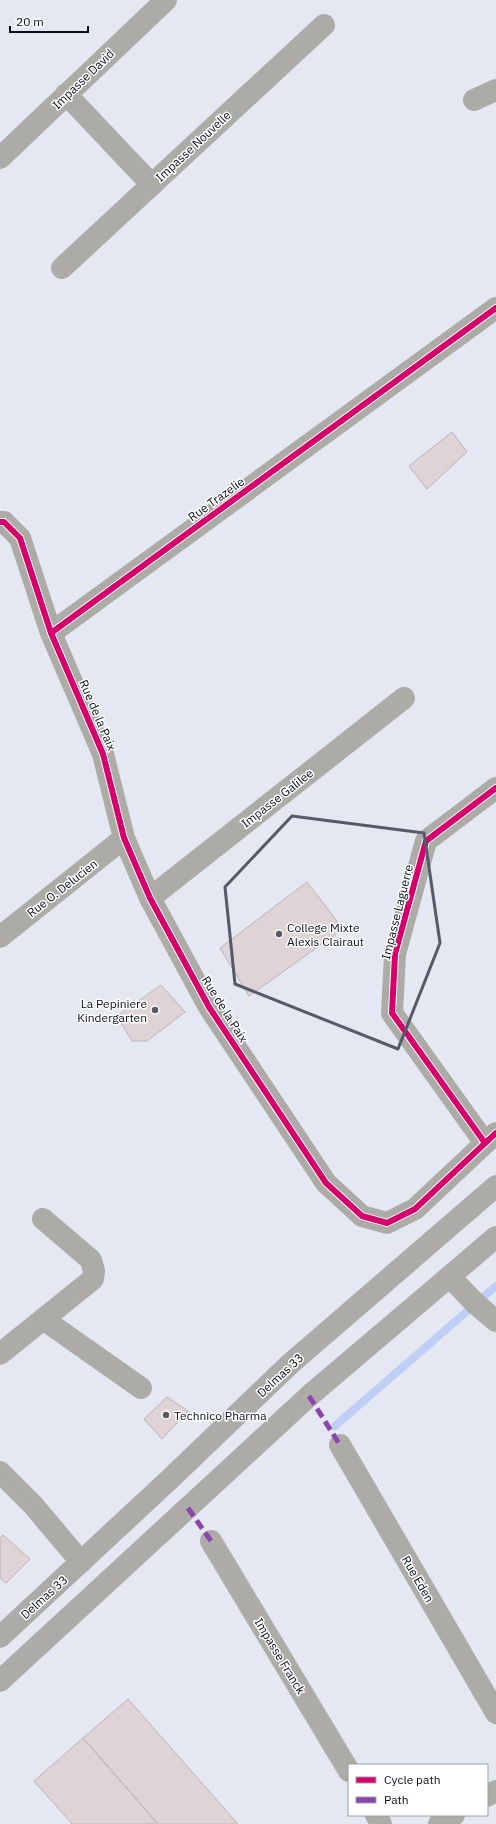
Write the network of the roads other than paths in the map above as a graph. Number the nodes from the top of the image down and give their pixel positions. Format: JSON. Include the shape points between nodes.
{"nodes":[{"id":1,"x":166,"y":0,"type":"edge"},
{"id":2,"x":324,"y":25,"type":"dead end"},
{"id":3,"x":496,"y":90,"type":"edge"},
{"id":4,"x":66,"y":94,"type":"junction"},
{"id":5,"x":474,"y":100,"type":"dead end"},
{"id":6,"x":0,"y":158,"type":"edge"},
{"id":7,"x":152,"y":184,"type":"junction"},
{"id":8,"x":62,"y":268,"type":"dead end"},
{"id":9,"x":496,"y":308,"type":"edge"},
{"id":10,"x":0,"y":522,"type":"edge"},
{"id":11,"x":51,"y":632,"type":"junction"},
{"id":12,"x":404,"y":698,"type":"dead end"},
{"id":13,"x":496,"y":788,"type":"edge"},
{"id":14,"x":124,"y":838,"type":"junction"},
{"id":15,"x":150,"y":898,"type":"junction"},
{"id":16,"x":0,"y":937,"type":"edge"},
{"id":17,"x":490,"y":1138,"type":"edge"},
{"id":18,"x":496,"y":1186,"type":"edge"},
{"id":19,"x":43,"y":1219,"type":"dead end"},
{"id":20,"x":496,"y":1237,"type":"edge"},
{"id":21,"x":450,"y":1278,"type":"junction"},
{"id":22,"x":43,"y":1319,"type":"junction"},
{"id":23,"x":496,"y":1321,"type":"edge"},
{"id":24,"x":0,"y":1354,"type":"edge"},
{"id":25,"x":141,"y":1388,"type":"dead end"},
{"id":26,"x":340,"y":1445,"type":"dead end"},
{"id":27,"x":0,"y":1472,"type":"edge"},
{"id":28,"x":211,"y":1541,"type":"dead end"},
{"id":29,"x":81,"y":1562,"type":"junction"},
{"id":30,"x":0,"y":1637,"type":"edge"},
{"id":31,"x":0,"y":1681,"type":"edge"},
{"id":32,"x":496,"y":1713,"type":"edge"},
{"id":33,"x":348,"y":1768,"type":"edge"},
{"id":34,"x":452,"y":1816,"type":"edge"},
{"id":35,"x":439,"y":1824,"type":"edge"}],
"edges":[{"from":1,"to":4,"type":"street","name":"Impasse David"},
{"from":2,"to":7,"type":"street","name":"Impasse Nouvelle"},
{"from":3,"to":5,"type":"street"},
{"from":4,"to":6,"type":"street","name":"Impasse David"},
{"from":4,"to":7,"type":"street"},
{"from":7,"to":8,"type":"street","name":"Impasse Nouvelle"},
{"from":9,"to":11,"type":"street","name":"Rue Trazelie"},
{"from":10,"to":11,"type":"street","via":[[4,522],[20,538]]},
{"from":11,"to":14,"type":"street","name":"Rue de la Paix","via":[[103,754]]},
{"from":12,"to":15,"type":"street","name":"Impasse Galilee"},
{"from":13,"to":17,"type":"street","name":"Impasse Laguerre","via":[[426,841],[395,954],[392,1013]]},
{"from":14,"to":15,"type":"street","name":"Rue de la Paix"},
{"from":14,"to":16,"type":"street","name":"Rue O. Delucien"},
{"from":15,"to":17,"type":"street","name":"Rue de la Paix","via":[[209,1007],[326,1183],[362,1216],[387,1223],[415,1209]]},
{"from":18,"to":29,"type":"main road","name":"Delmas 33","via":[[290,1364]]},
{"from":19,"to":22,"type":"street","via":[[92,1260],[94,1271],[93,1279]]},
{"from":20,"to":21,"type":"main road"},
{"from":21,"to":23,"type":"street"},
{"from":21,"to":31,"type":"main road","via":[[309,1396]]},
{"from":22,"to":24,"type":"street"},
{"from":22,"to":25,"type":"street"},
{"from":26,"to":32,"type":"street","name":"Rue Eden"},
{"from":27,"to":29,"type":"street","via":[[33,1505]]},
{"from":28,"to":33,"type":"street","name":"Impasse Franck"},
{"from":29,"to":30,"type":"main road","name":"Delmas 33"},
{"from":34,"to":35,"type":"street"}]}
